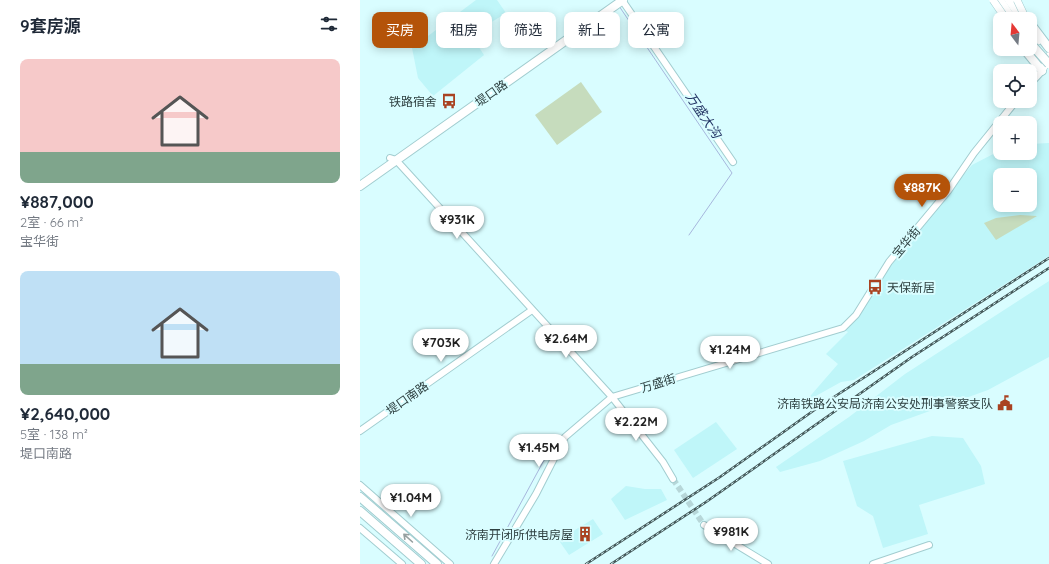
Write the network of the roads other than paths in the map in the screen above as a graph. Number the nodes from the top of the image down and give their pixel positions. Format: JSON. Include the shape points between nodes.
{"nodes":[{"id":1,"x":615,"y":0,"type":"edge"},
{"id":2,"x":623,"y":0,"type":"edge"},
{"id":3,"x":994,"y":0,"type":"edge"},
{"id":4,"x":1000,"y":0,"type":"edge"},
{"id":5,"x":1009,"y":0,"type":"edge"},
{"id":6,"x":1013,"y":0,"type":"edge"},
{"id":7,"x":1018,"y":0,"type":"edge"},
{"id":8,"x":1000,"y":12,"type":"edge"},
{"id":9,"x":1008,"y":12,"type":"edge"},
{"id":10,"x":1017,"y":12,"type":"edge"},
{"id":11,"x":1021,"y":12,"type":"edge"},
{"id":12,"x":1023,"y":12,"type":"edge"},
{"id":13,"x":1037,"y":32,"type":"edge"},
{"id":14,"x":1037,"y":47,"type":"edge"},
{"id":15,"x":1049,"y":48,"type":"edge"},
{"id":16,"x":1037,"y":49,"type":"edge"},
{"id":17,"x":1049,"y":55,"type":"edge"},
{"id":18,"x":1030,"y":56,"type":"edge"},
{"id":19,"x":1049,"y":64,"type":"edge"},
{"id":20,"x":1042,"y":71,"type":"junction"},
{"id":21,"x":1037,"y":76,"type":"edge"},
{"id":22,"x":1010,"y":108,"type":"edge"},
{"id":23,"x":393,"y":159,"type":"junction"},
{"id":24,"x":733,"y":162,"type":"dead end"},
{"id":25,"x":360,"y":179,"type":"edge"},
{"id":26,"x":360,"y":186,"type":"edge"},
{"id":27,"x":532,"y":310,"type":"junction"},
{"id":28,"x":842,"y":328,"type":"joint"},
{"id":29,"x":612,"y":396,"type":"junction"},
{"id":30,"x":360,"y":431,"type":"edge"},
{"id":31,"x":673,"y":479,"type":"tunnel mouth"},
{"id":32,"x":360,"y":485,"type":"edge"},
{"id":33,"x":360,"y":497,"type":"edge"},
{"id":34,"x":360,"y":511,"type":"edge"},
{"id":35,"x":704,"y":525,"type":"tunnel mouth"},
{"id":36,"x":360,"y":528,"type":"edge"},
{"id":37,"x":929,"y":545,"type":"dead end"},
{"id":38,"x":402,"y":564,"type":"edge"},
{"id":39,"x":421,"y":564,"type":"edge"},
{"id":40,"x":437,"y":564,"type":"edge"},
{"id":41,"x":450,"y":564,"type":"edge"},
{"id":42,"x":494,"y":564,"type":"edge"},
{"id":43,"x":768,"y":564,"type":"edge"},
{"id":44,"x":873,"y":564,"type":"edge"}],
"edges":[{"from":1,"to":23,"type":"main road","name":"堤口路"},
{"from":2,"to":23,"type":"main road","name":"堤口路"},
{"from":2,"to":24,"type":"street"},
{"from":3,"to":8,"type":"main road"},
{"from":4,"to":9,"type":"main road"},
{"from":5,"to":10,"type":"main road"},
{"from":6,"to":11,"type":"main road"},
{"from":7,"to":12,"type":"main road","bridge":true},
{"from":13,"to":15,"type":"main road"},
{"from":14,"to":17,"type":"main road"},
{"from":16,"to":19,"type":"main road","bridge":true},
{"from":17,"to":20,"type":"main road"},
{"from":18,"to":20,"type":"main road"},
{"from":19,"to":20,"type":"main road"},
{"from":20,"to":21,"type":"street"},
{"from":22,"to":28,"type":"street","name":"宝华街","via":[[974,153],[948,191],[889,262],[856,315]]},
{"from":23,"to":25,"type":"main road","name":"堤口路"},
{"from":23,"to":26,"type":"main road","name":"堤口路"},
{"from":23,"to":27,"type":"street"},
{"from":27,"to":29,"type":"street"},
{"from":27,"to":30,"type":"street","name":"堤口南路"},
{"from":28,"to":29,"type":"street","name":"万盛街"},
{"from":29,"to":31,"type":"street","via":[[663,462]]},
{"from":29,"to":42,"type":"street","via":[[565,437],[536,494]]},
{"from":32,"to":41,"type":"street"},
{"from":40,"to":33,"type":"main road","one_way":true},
{"from":34,"to":39,"type":"main road"},
{"from":35,"to":43,"type":"street"},
{"from":36,"to":38,"type":"street"},
{"from":37,"to":44,"type":"street"}]}
